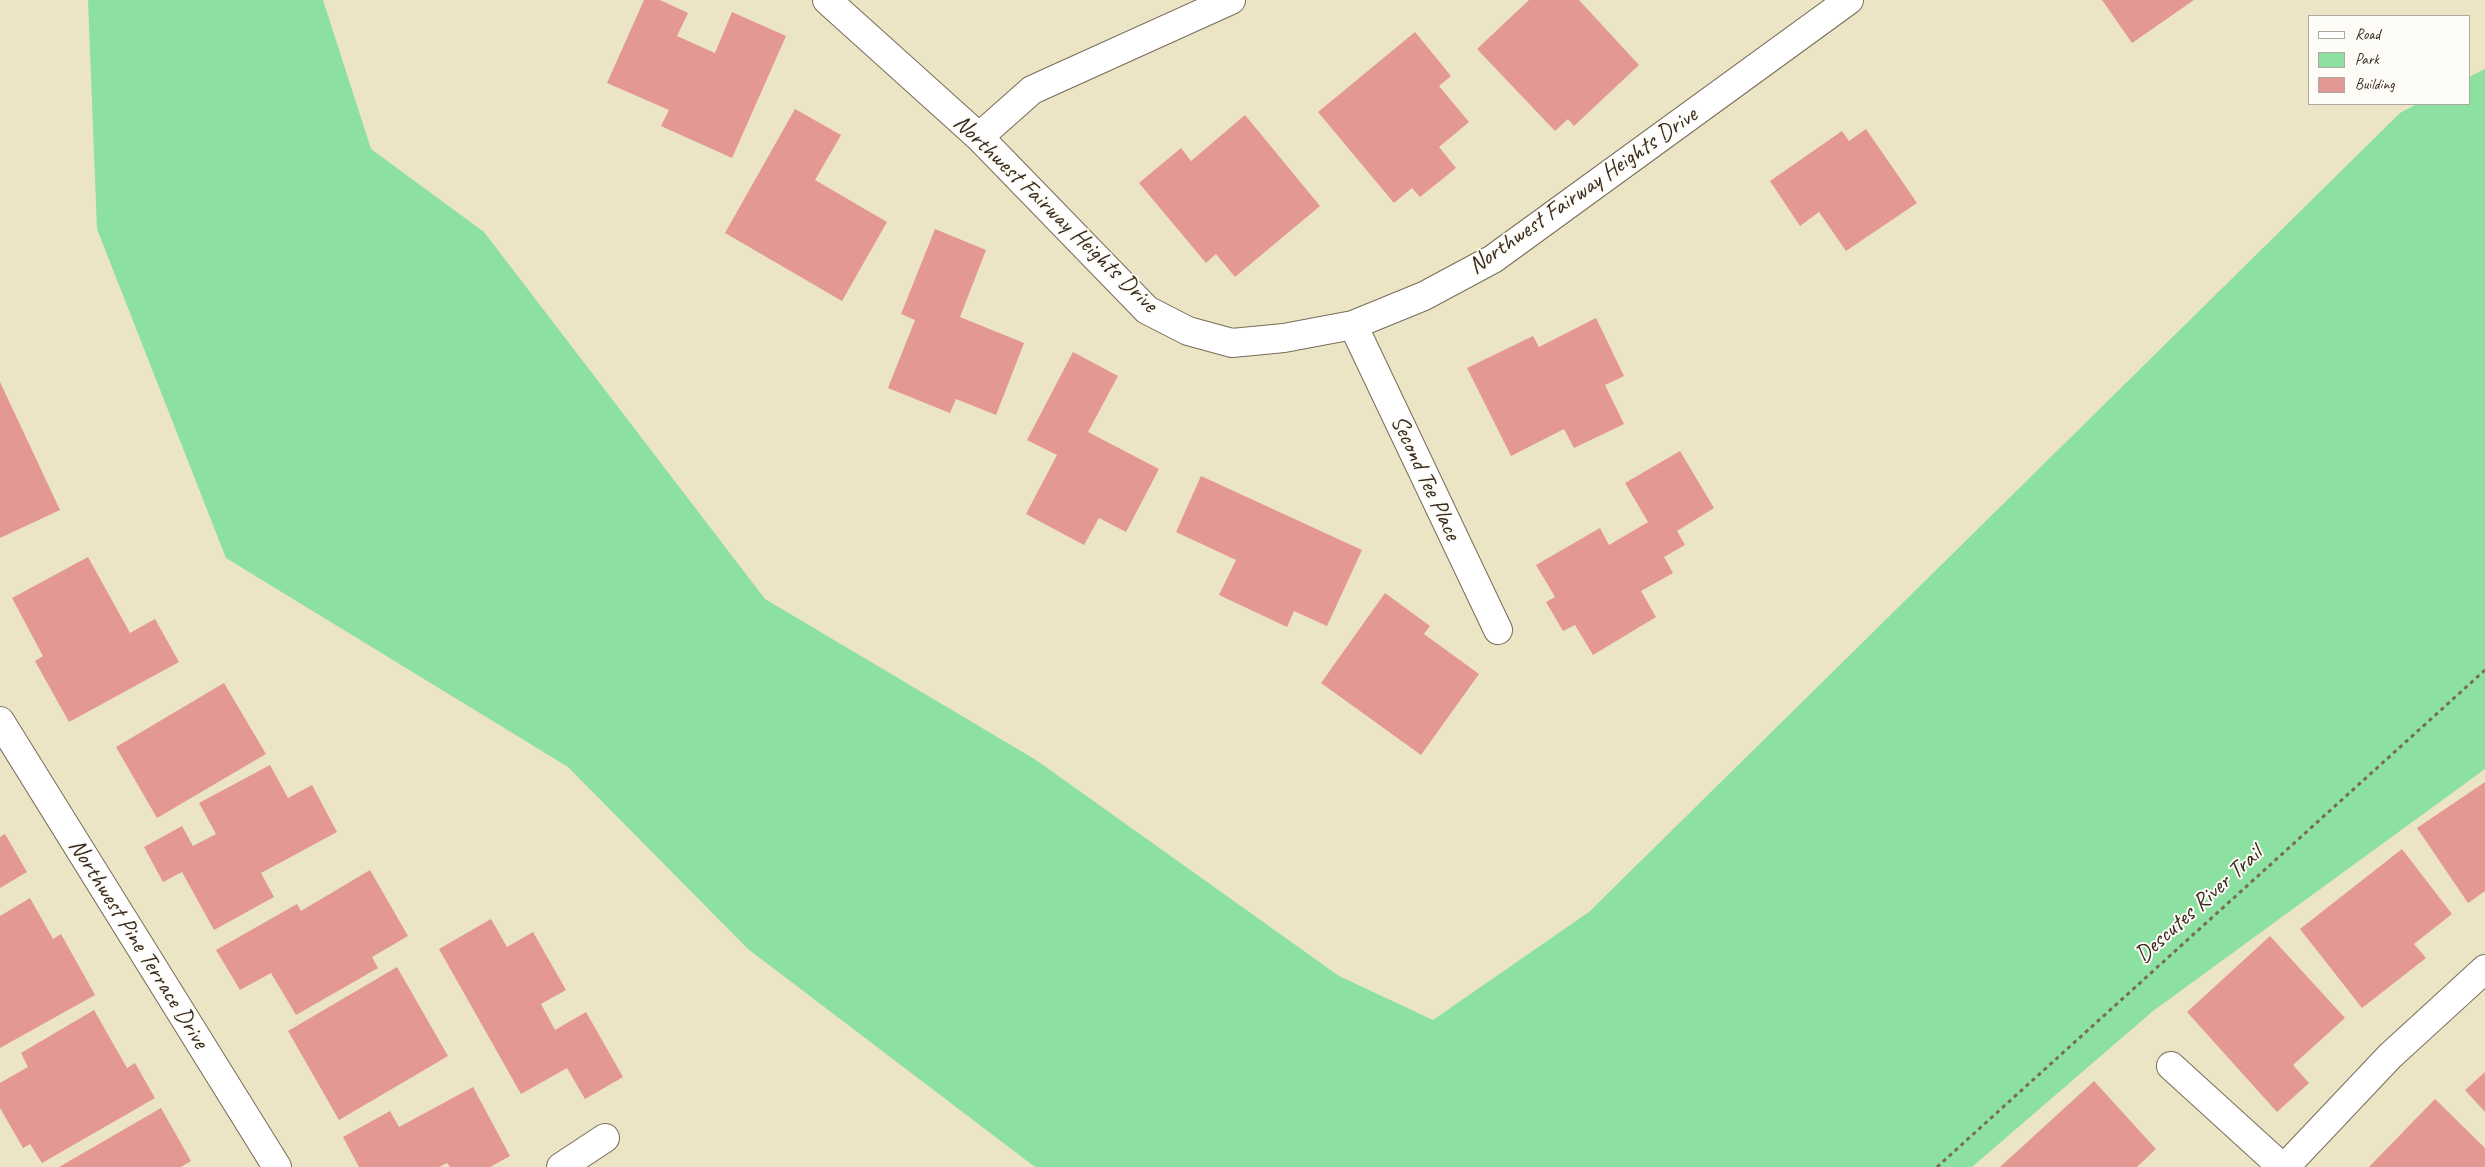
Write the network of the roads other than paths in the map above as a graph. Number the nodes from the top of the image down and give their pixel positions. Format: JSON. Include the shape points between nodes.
{"nodes":[{"id":1,"x":828,"y":0,"type":"edge"},
{"id":2,"x":1231,"y":0,"type":"edge"},
{"id":3,"x":1849,"y":0,"type":"edge"},
{"id":4,"x":979,"y":137,"type":"junction"},
{"id":5,"x":1353,"y":325,"type":"junction"},
{"id":6,"x":1498,"y":630,"type":"dead end"},
{"id":7,"x":0,"y":721,"type":"edge"},
{"id":8,"x":2485,"y":969,"type":"edge"},
{"id":9,"x":2171,"y":1066,"type":"dead end"},
{"id":10,"x":605,"y":1138,"type":"dead end"},
{"id":11,"x":277,"y":1167,"type":"edge"},
{"id":12,"x":561,"y":1167,"type":"edge"},
{"id":13,"x":2283,"y":1167,"type":"edge"}],
"edges":[{"from":1,"to":4,"type":"street","name":"Northwest Fairway Heights Drive"},
{"from":2,"to":4,"type":"street","via":[[1032,90]]},
{"from":3,"to":5,"type":"street","name":"Northwest Fairway Heights Drive","via":[[1493,259],[1424,296]]},
{"from":4,"to":5,"type":"street","name":"Northwest Fairway Heights Drive","via":[[1147,310],[1188,331],[1232,343],[1284,338]]},
{"from":5,"to":6,"type":"street","name":"Second Tee Place"},
{"from":7,"to":11,"type":"street","name":"Northwest Pine Terrace Drive"},
{"from":8,"to":13,"type":"street","via":[[2390,1056]]},
{"from":9,"to":13,"type":"street"},
{"from":10,"to":12,"type":"street"}]}
